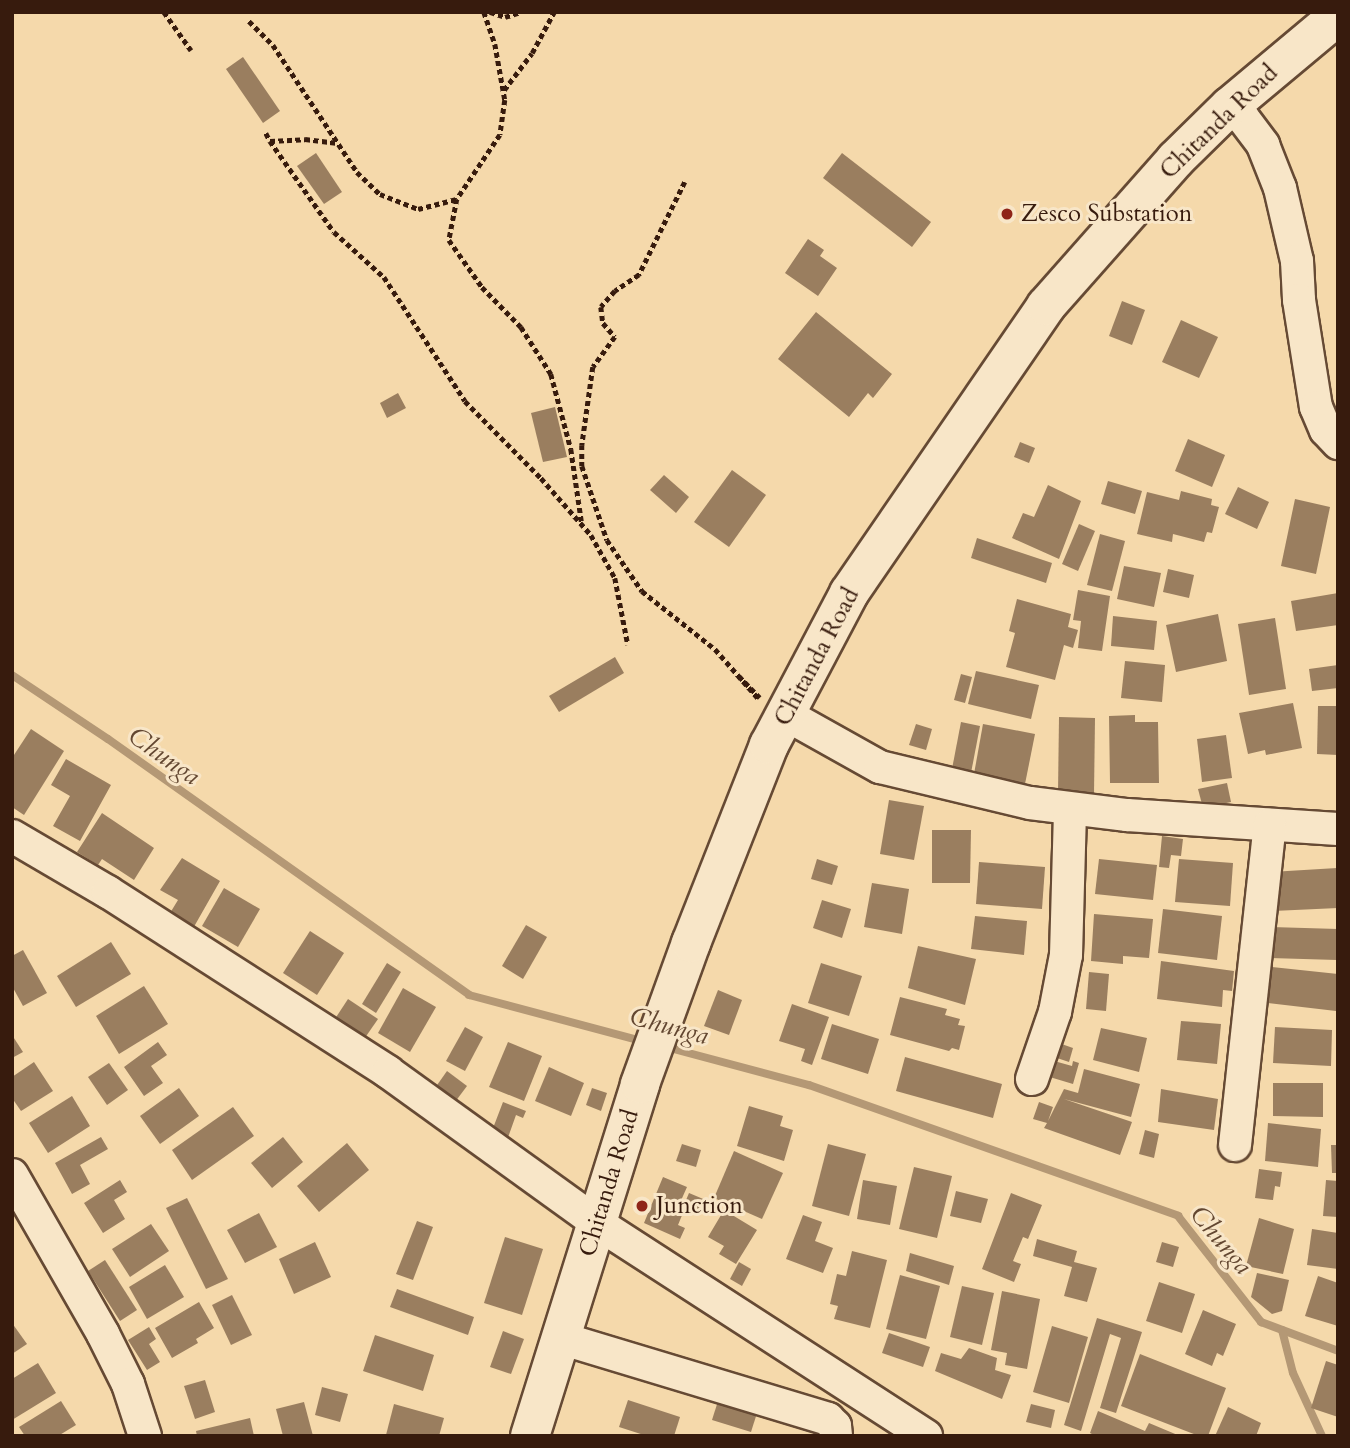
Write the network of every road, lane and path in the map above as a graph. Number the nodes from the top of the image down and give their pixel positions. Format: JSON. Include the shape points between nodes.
{"nodes":[{"id":1,"x":164,"y":12,"type":"edge"},
{"id":2,"x":484,"y":12,"type":"edge"},
{"id":3,"x":490,"y":12,"type":"edge"},
{"id":4,"x":520,"y":12,"type":"edge"},
{"id":5,"x":554,"y":12,"type":"edge"},
{"id":6,"x":1338,"y":16,"type":"edge"},
{"id":7,"x":249,"y":21,"type":"dead end"},
{"id":8,"x":191,"y":50,"type":"dead end"},
{"id":9,"x":503,"y":91,"type":"junction"},
{"id":10,"x":1229,"y":107,"type":"junction"},
{"id":11,"x":265,"y":132,"type":"dead end"},
{"id":12,"x":270,"y":141,"type":"junction"},
{"id":13,"x":337,"y":144,"type":"junction"},
{"id":14,"x":685,"y":182,"type":"dead end"},
{"id":15,"x":457,"y":199,"type":"junction"},
{"id":16,"x":1338,"y":443,"type":"edge"},
{"id":17,"x":582,"y":525,"type":"junction"},
{"id":18,"x":628,"y":645,"type":"dead end"},
{"id":19,"x":783,"y":718,"type":"junction"},
{"id":20,"x":1070,"y":809,"type":"junction"},
{"id":21,"x":1270,"y":825,"type":"junction"},
{"id":22,"x":1338,"y":829,"type":"edge"},
{"id":23,"x":12,"y":836,"type":"edge"},
{"id":24,"x":1032,"y":1079,"type":"dead end"},
{"id":25,"x":1235,"y":1145,"type":"dead end"},
{"id":26,"x":12,"y":1175,"type":"edge"},
{"id":27,"x":23,"y":1213,"type":"edge"},
{"id":28,"x":597,"y":1223,"type":"junction"},
{"id":29,"x":560,"y":1338,"type":"junction"},
{"id":30,"x":145,"y":1436,"type":"edge"},
{"id":31,"x":530,"y":1436,"type":"edge"},
{"id":32,"x":836,"y":1436,"type":"edge"},
{"id":33,"x":926,"y":1436,"type":"edge"}],
"edges":[{"from":1,"to":8,"type":"path"},
{"from":2,"to":9,"type":"path"},
{"from":3,"to":4,"type":"path","via":[[505,17]]},
{"from":5,"to":9,"type":"path"},
{"from":6,"to":10,"type":"street","name":"Chitanda Road"},
{"from":7,"to":13,"type":"path","via":[[273,46]]},
{"from":9,"to":15,"type":"path","via":[[500,135]]},
{"from":10,"to":16,"type":"street","via":[[1263,145],[1280,188],[1297,261],[1317,407],[1326,430]]},
{"from":10,"to":19,"type":"street","name":"Chitanda Road","via":[[1175,160],[1046,306],[849,593]]},
{"from":11,"to":12,"type":"path"},
{"from":12,"to":13,"type":"path","via":[[305,139]]},
{"from":12,"to":17,"type":"path","via":[[334,232],[384,277],[465,401]]},
{"from":13,"to":15,"type":"path","via":[[380,194],[418,209]]},
{"from":14,"to":19,"type":"path","via":[[639,275],[601,307],[603,323],[615,337],[593,367],[582,466],[607,540],[642,591],[715,649]]},
{"from":15,"to":17,"type":"path","via":[[449,240],[482,287],[521,327],[551,374],[571,449]]},
{"from":17,"to":18,"type":"path","via":[[615,578]]},
{"from":19,"to":20,"type":"street","via":[[880,766],[971,791]]},
{"from":19,"to":28,"type":"street","name":"Chitanda Road","via":[[665,1014]]},
{"from":20,"to":21,"type":"street"},
{"from":20,"to":24,"type":"street","via":[[1066,955],[1055,1012]]},
{"from":21,"to":22,"type":"street"},
{"from":21,"to":25,"type":"street"},
{"from":23,"to":28,"type":"street","via":[[388,1072]]},
{"from":26,"to":27,"type":"street"},
{"from":27,"to":30,"type":"street","via":[[128,1384]]},
{"from":28,"to":29,"type":"street","name":"Chitanda Road"},
{"from":28,"to":33,"type":"street"},
{"from":29,"to":31,"type":"street","name":"Chitanda Road"},
{"from":29,"to":32,"type":"street","via":[[828,1419]]}]}
